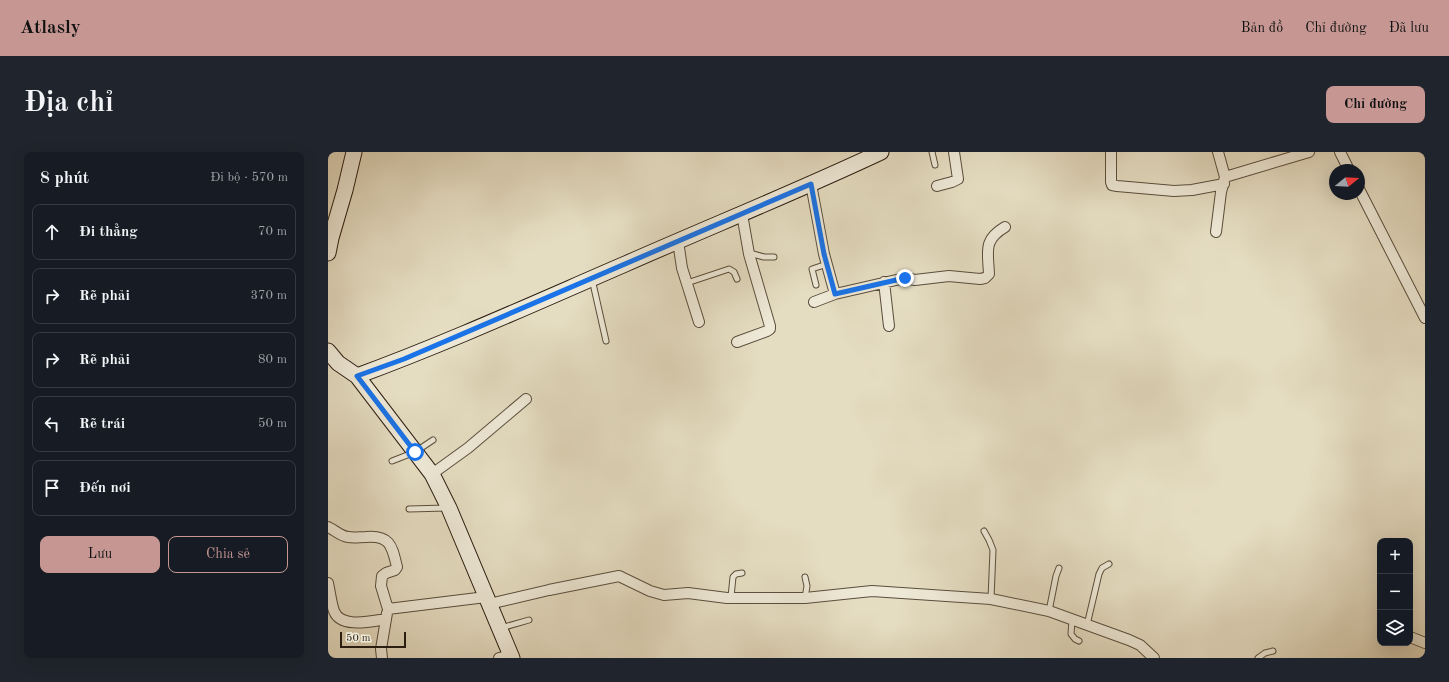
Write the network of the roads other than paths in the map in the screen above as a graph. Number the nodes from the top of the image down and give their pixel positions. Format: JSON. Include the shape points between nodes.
{"nodes":[{"id":1,"x":354,"y":152,"type":"edge"},
{"id":2,"x":881,"y":152,"type":"edge"},
{"id":3,"x":932,"y":152,"type":"edge"},
{"id":4,"x":954,"y":152,"type":"edge"},
{"id":5,"x":1111,"y":152,"type":"edge"},
{"id":6,"x":1218,"y":152,"type":"edge"},
{"id":7,"x":1309,"y":152,"type":"edge"},
{"id":8,"x":1340,"y":152,"type":"edge"},
{"id":9,"x":1346,"y":164,"type":"edge"},
{"id":10,"x":935,"y":165,"type":"dead end"},
{"id":11,"x":1225,"y":180,"type":"junction"},
{"id":12,"x":811,"y":184,"type":"junction"},
{"id":13,"x":937,"y":186,"type":"dead end"},
{"id":14,"x":1365,"y":200,"type":"edge"},
{"id":15,"x":742,"y":214,"type":"junction"},
{"id":16,"x":1005,"y":227,"type":"dead end"},
{"id":17,"x":1216,"y":232,"type":"dead end"},
{"id":18,"x":678,"y":241,"type":"junction"},
{"id":19,"x":329,"y":245,"type":"edge"},
{"id":20,"x":749,"y":254,"type":"junction"},
{"id":21,"x":774,"y":257,"type":"dead end"},
{"id":22,"x":826,"y":264,"type":"junction"},
{"id":23,"x":592,"y":278,"type":"junction"},
{"id":24,"x":737,"y":279,"type":"dead end"},
{"id":25,"x":884,"y":282,"type":"junction"},
{"id":26,"x":687,"y":283,"type":"junction"},
{"id":27,"x":816,"y":285,"type":"dead end"},
{"id":28,"x":835,"y":294,"type":"junction"},
{"id":29,"x":814,"y":302,"type":"dead end"},
{"id":30,"x":1425,"y":318,"type":"edge"},
{"id":31,"x":698,"y":322,"type":"dead end"},
{"id":32,"x":889,"y":326,"type":"dead end"},
{"id":33,"x":606,"y":341,"type":"dead end"},
{"id":34,"x":737,"y":342,"type":"dead end"},
{"id":35,"x":328,"y":351,"type":"edge"},
{"id":36,"x":357,"y":376,"type":"junction"},
{"id":37,"x":526,"y":399,"type":"dead end"},
{"id":38,"x":433,"y":440,"type":"dead end"},
{"id":39,"x":415,"y":452,"type":"junction"},
{"id":40,"x":392,"y":461,"type":"dead end"},
{"id":41,"x":432,"y":474,"type":"junction"},
{"id":42,"x":409,"y":508,"type":"dead end"},
{"id":43,"x":449,"y":508,"type":"junction"},
{"id":44,"x":328,"y":527,"type":"edge"},
{"id":45,"x":984,"y":531,"type":"dead end"},
{"id":46,"x":1109,"y":564,"type":"dead end"},
{"id":47,"x":1059,"y":568,"type":"dead end"},
{"id":48,"x":742,"y":573,"type":"dead end"},
{"id":49,"x":805,"y":577,"type":"dead end"},
{"id":50,"x":328,"y":583,"type":"edge"},
{"id":51,"x":731,"y":597,"type":"junction"},
{"id":52,"x":805,"y":598,"type":"junction"},
{"id":53,"x":991,"y":599,"type":"junction"},
{"id":54,"x":488,"y":601,"type":"junction"},
{"id":55,"x":1050,"y":611,"type":"junction"},
{"id":56,"x":387,"y":614,"type":"junction"},
{"id":57,"x":529,"y":620,"type":"dead end"},
{"id":58,"x":1072,"y":620,"type":"junction"},
{"id":59,"x":1087,"y":625,"type":"junction"},
{"id":60,"x":500,"y":628,"type":"junction"},
{"id":61,"x":1413,"y":637,"type":"edge"},
{"id":62,"x":1079,"y":641,"type":"dead end"},
{"id":63,"x":1425,"y":643,"type":"edge"},
{"id":64,"x":1273,"y":651,"type":"dead end"},
{"id":65,"x":508,"y":657,"type":"edge"},
{"id":66,"x":382,"y":658,"type":"edge"},
{"id":67,"x":1154,"y":658,"type":"edge"},
{"id":68,"x":1258,"y":658,"type":"edge"}],
"edges":[{"from":1,"to":19,"type":"street"},
{"from":2,"to":12,"type":"street"},
{"from":3,"to":10,"type":"lane"},
{"from":4,"to":13,"type":"street","via":[[958,178]]},
{"from":5,"to":11,"type":"street","via":[[1111,182],[1117,186],[1192,190]]},
{"from":6,"to":11,"type":"street"},
{"from":7,"to":11,"type":"street"},
{"from":8,"to":9,"type":"street"},
{"from":11,"to":17,"type":"street"},
{"from":12,"to":15,"type":"street"},
{"from":12,"to":22,"type":"street"},
{"from":14,"to":30,"type":"street"},
{"from":15,"to":18,"type":"street"},
{"from":15,"to":20,"type":"street"},
{"from":16,"to":25,"type":"street","via":[[988,243],[989,274],[985,278],[949,276],[915,280],[905,278]]},
{"from":18,"to":23,"type":"street"},
{"from":18,"to":26,"type":"street"},
{"from":20,"to":21,"type":"lane"},
{"from":20,"to":34,"type":"street","via":[[770,329]]},
{"from":22,"to":27,"type":"lane","via":[[812,269]]},
{"from":22,"to":28,"type":"street"},
{"from":23,"to":33,"type":"lane"},
{"from":23,"to":36,"type":"street","via":[[404,359]]},
{"from":24,"to":26,"type":"lane","via":[[734,272],[729,269]]},
{"from":25,"to":28,"type":"street"},
{"from":25,"to":32,"type":"street"},
{"from":26,"to":31,"type":"street"},
{"from":28,"to":29,"type":"street"},
{"from":35,"to":36,"type":"street","via":[[338,363]]},
{"from":36,"to":39,"type":"street"},
{"from":37,"to":41,"type":"street","via":[[468,448]]},
{"from":38,"to":39,"type":"lane"},
{"from":39,"to":40,"type":"lane"},
{"from":39,"to":41,"type":"street"},
{"from":41,"to":43,"type":"street"},
{"from":42,"to":43,"type":"lane"},
{"from":43,"to":54,"type":"street"},
{"from":44,"to":56,"type":"street","via":[[345,537],[372,536],[389,543],[397,567],[382,576],[381,586]]},
{"from":45,"to":53,"type":"lane","via":[[993,550]]},
{"from":46,"to":59,"type":"lane","via":[[1098,574]]},
{"from":47,"to":55,"type":"lane"},
{"from":48,"to":51,"type":"lane","via":[[733,577]]},
{"from":49,"to":52,"type":"lane"},
{"from":50,"to":56,"type":"street","via":[[334,612],[340,618],[364,622]]},
{"from":51,"to":52,"type":"street"},
{"from":51,"to":54,"type":"street","via":[[688,593],[664,595],[620,576]]},
{"from":52,"to":53,"type":"street","via":[[872,591]]},
{"from":53,"to":55,"type":"street"},
{"from":54,"to":56,"type":"street"},
{"from":54,"to":60,"type":"street"},
{"from":55,"to":58,"type":"street"},
{"from":56,"to":66,"type":"street"},
{"from":57,"to":60,"type":"lane"},
{"from":58,"to":59,"type":"street"},
{"from":58,"to":62,"type":"lane","via":[[1071,634]]},
{"from":59,"to":67,"type":"street","via":[[1136,642]]},
{"from":60,"to":65,"type":"street"},
{"from":61,"to":63,"type":"street"},
{"from":64,"to":68,"type":"lane"}]}
